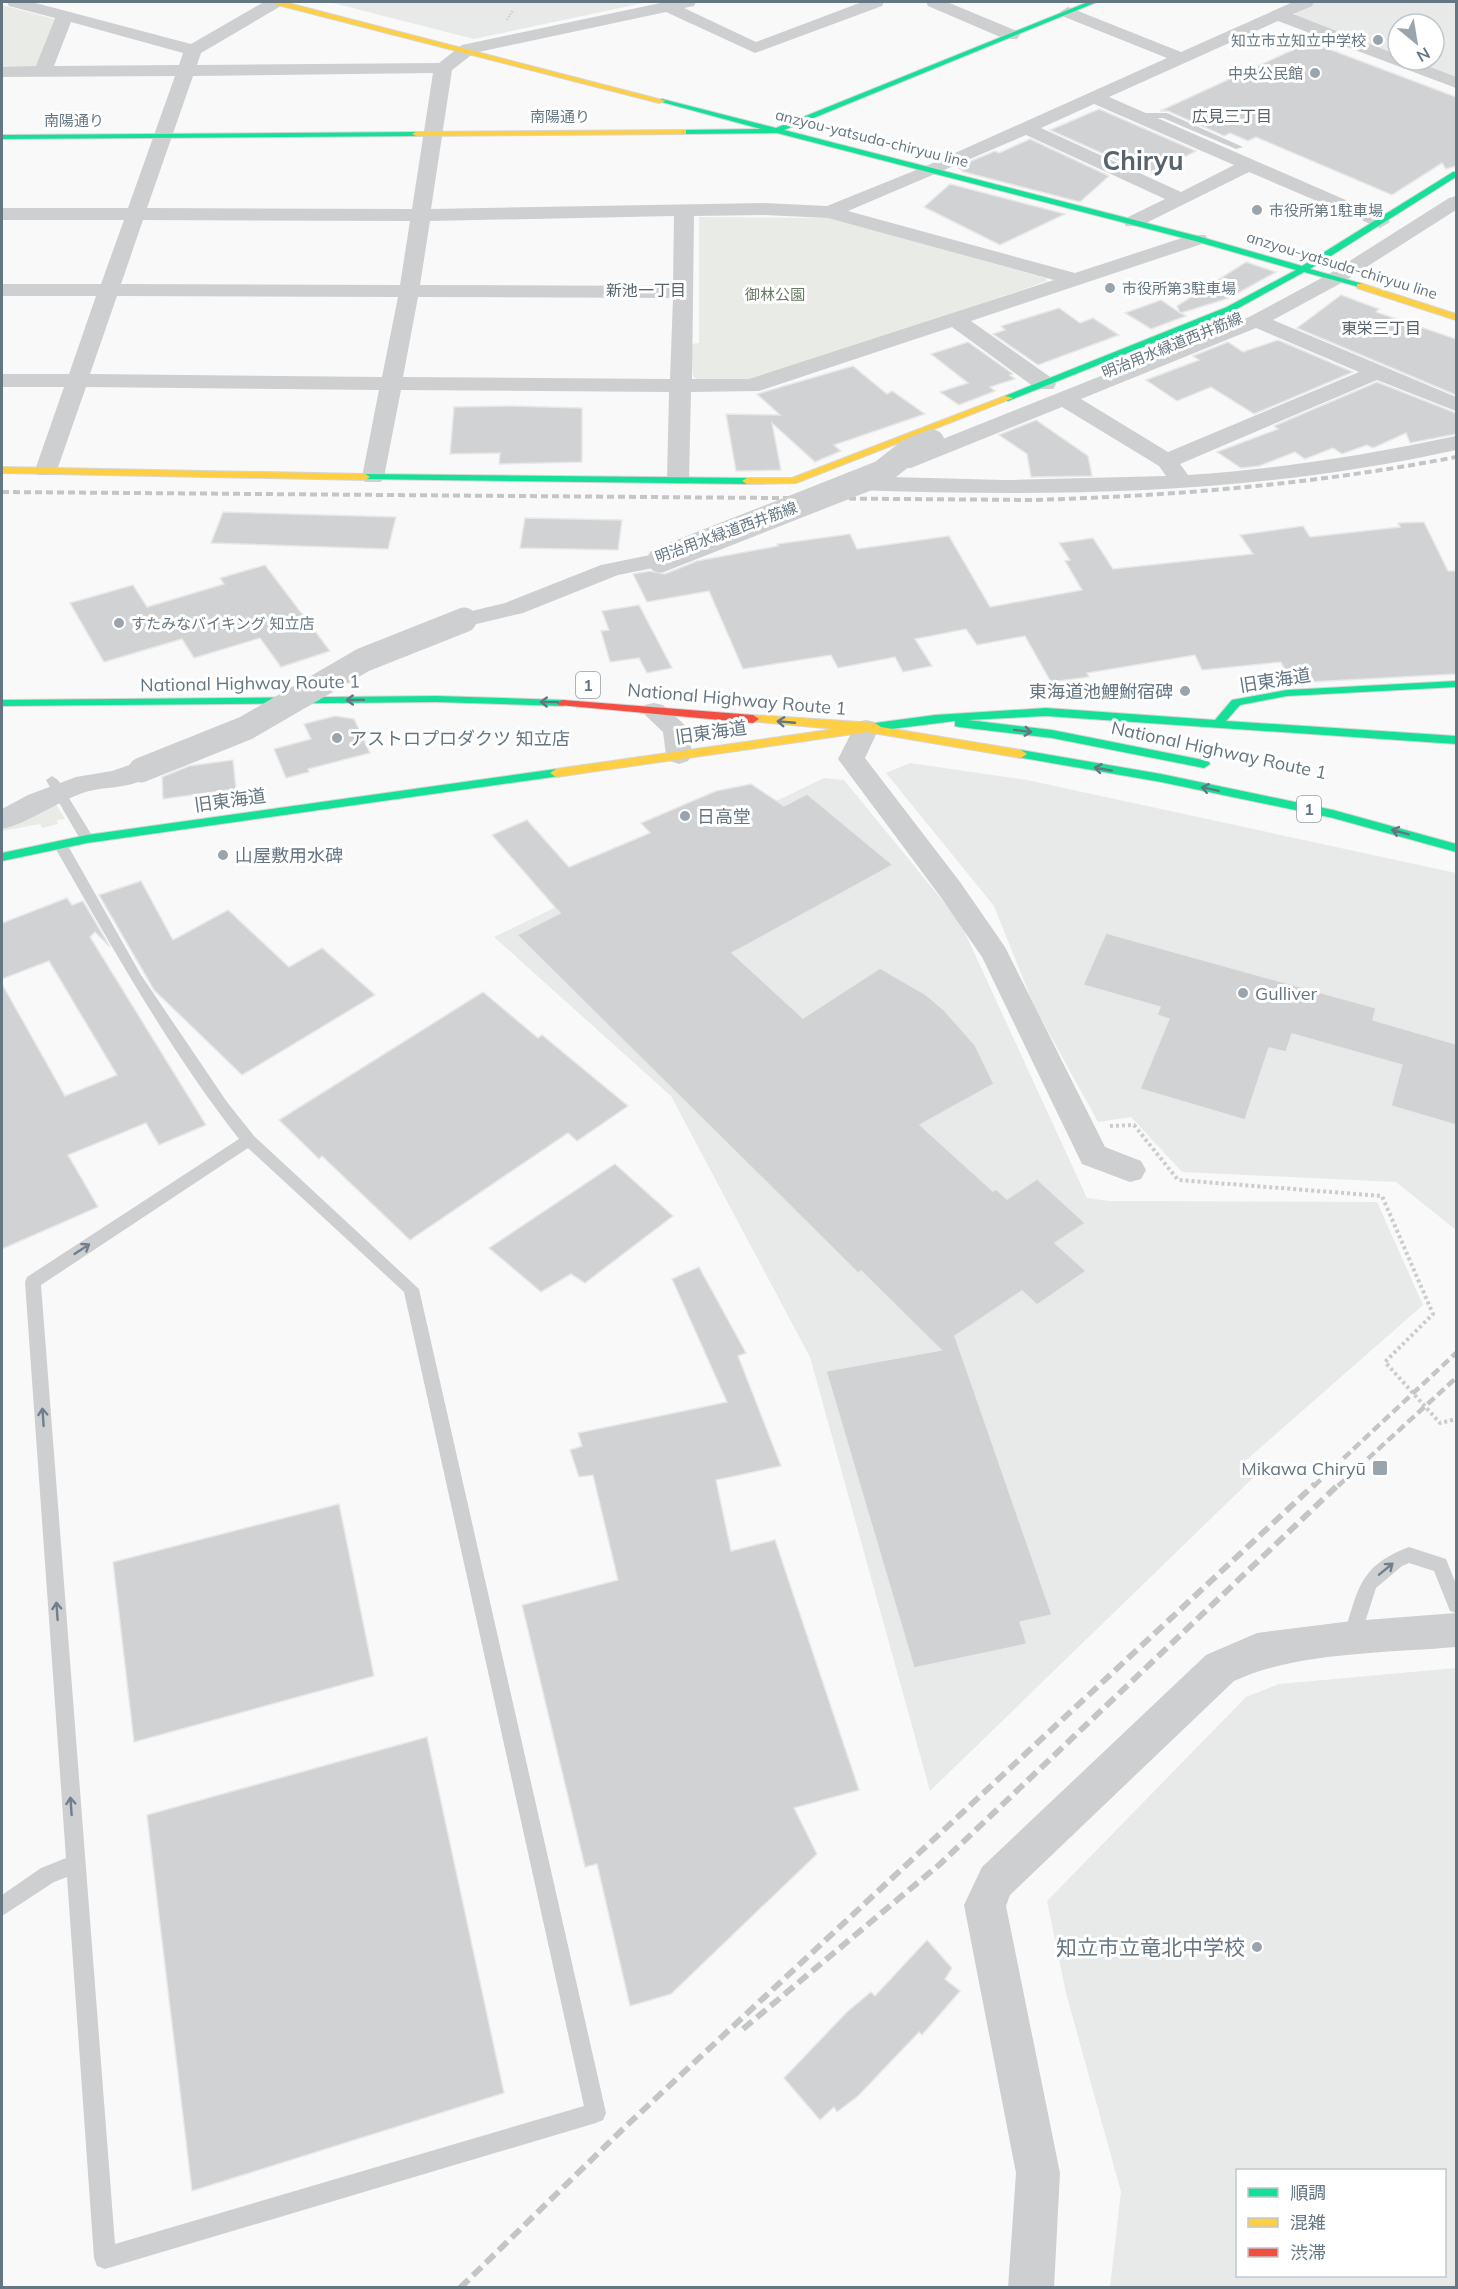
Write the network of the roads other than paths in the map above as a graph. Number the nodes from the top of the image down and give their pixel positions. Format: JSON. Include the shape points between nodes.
{"nodes":[{"id":1,"x":18,"y":2,"type":"edge"},
{"id":2,"x":276,"y":2,"type":"edge"},
{"id":3,"x":688,"y":2,"type":"edge"},
{"id":4,"x":876,"y":2,"type":"edge"},
{"id":5,"x":934,"y":2,"type":"edge"},
{"id":6,"x":1306,"y":2,"type":"edge"},
{"id":7,"x":667,"y":6,"type":"junction"},
{"id":8,"x":1080,"y":7,"type":"edge"},
{"id":9,"x":65,"y":15,"type":"junction"},
{"id":10,"x":1279,"y":15,"type":"junction"},
{"id":11,"x":1011,"y":35,"type":"junction"},
{"id":12,"x":468,"y":49,"type":"junction"},
{"id":13,"x":193,"y":50,"type":"junction"},
{"id":14,"x":1188,"y":56,"type":"junction"},
{"id":15,"x":443,"y":68,"type":"junction"},
{"id":16,"x":187,"y":70,"type":"junction"},
{"id":17,"x":43,"y":71,"type":"junction"},
{"id":18,"x":2,"y":72,"type":"edge"},
{"id":19,"x":1456,"y":83,"type":"edge"},
{"id":20,"x":1093,"y":98,"type":"junction"},
{"id":21,"x":1136,"y":116,"type":"junction"},
{"id":22,"x":1025,"y":128,"type":"junction"},
{"id":23,"x":775,"y":131,"type":"junction"},
{"id":24,"x":435,"y":133,"type":"junction"},
{"id":25,"x":163,"y":136,"type":"junction"},
{"id":26,"x":2,"y":137,"type":"edge"},
{"id":27,"x":1239,"y":147,"type":"dead end"},
{"id":28,"x":1249,"y":165,"type":"junction"},
{"id":29,"x":933,"y":170,"type":"junction"},
{"id":30,"x":1456,"y":174,"type":"edge"},
{"id":31,"x":1456,"y":191,"type":"edge"},
{"id":32,"x":1181,"y":199,"type":"junction"},
{"id":33,"x":1456,"y":202,"type":"edge"},
{"id":34,"x":684,"y":212,"type":"junction"},
{"id":35,"x":829,"y":212,"type":"junction"},
{"id":36,"x":2,"y":214,"type":"edge"},
{"id":37,"x":136,"y":214,"type":"junction"},
{"id":38,"x":421,"y":214,"type":"junction"},
{"id":39,"x":1436,"y":215,"type":"junction"},
{"id":40,"x":1133,"y":222,"type":"junction"},
{"id":41,"x":1380,"y":222,"type":"junction"},
{"id":42,"x":1456,"y":223,"type":"edge"},
{"id":43,"x":1198,"y":239,"type":"junction"},
{"id":44,"x":1336,"y":273,"type":"junction"},
{"id":45,"x":1308,"y":275,"type":"junction"},
{"id":46,"x":1075,"y":279,"type":"junction"},
{"id":47,"x":2,"y":290,"type":"edge"},
{"id":48,"x":108,"y":291,"type":"junction"},
{"id":49,"x":683,"y":292,"type":"junction"},
{"id":50,"x":409,"y":293,"type":"junction"},
{"id":51,"x":1456,"y":317,"type":"edge"},
{"id":52,"x":954,"y":318,"type":"junction"},
{"id":53,"x":1256,"y":321,"type":"junction"},
{"id":54,"x":1377,"y":372,"type":"junction"},
{"id":55,"x":2,"y":380,"type":"edge"},
{"id":56,"x":77,"y":381,"type":"junction"},
{"id":57,"x":392,"y":384,"type":"junction"},
{"id":58,"x":1045,"y":384,"type":"junction"},
{"id":59,"x":682,"y":387,"type":"junction"},
{"id":60,"x":1065,"y":399,"type":"junction"},
{"id":61,"x":1456,"y":405,"type":"edge"},
{"id":62,"x":1456,"y":443,"type":"edge"},
{"id":63,"x":1167,"y":461,"type":"junction"},
{"id":64,"x":2,"y":470,"type":"edge"},
{"id":65,"x":46,"y":470,"type":"junction"},
{"id":66,"x":373,"y":477,"type":"junction"},
{"id":67,"x":678,"y":479,"type":"junction"},
{"id":68,"x":1182,"y":483,"type":"junction"},
{"id":69,"x":356,"y":680,"type":"dead end"},
{"id":70,"x":297,"y":681,"type":"dead end"},
{"id":71,"x":1456,"y":684,"type":"edge"},
{"id":72,"x":2,"y":703,"type":"edge"},
{"id":73,"x":654,"y":711,"type":"junction"},
{"id":74,"x":871,"y":720,"type":"junction"},
{"id":75,"x":935,"y":720,"type":"junction"},
{"id":76,"x":1220,"y":722,"type":"junction"},
{"id":77,"x":1456,"y":740,"type":"edge"},
{"id":78,"x":679,"y":755,"type":"junction"},
{"id":79,"x":1214,"y":766,"type":"dead end"},
{"id":80,"x":56,"y":787,"type":"junction"},
{"id":81,"x":2,"y":820,"type":"edge"},
{"id":82,"x":87,"y":839,"type":"junction"},
{"id":83,"x":60,"y":844,"type":"junction"},
{"id":84,"x":1456,"y":848,"type":"edge"},
{"id":85,"x":2,"y":856,"type":"edge"},
{"id":86,"x":249,"y":1140,"type":"junction"},
{"id":87,"x":1130,"y":1170,"type":"dead end"},
{"id":88,"x":1456,"y":1605,"type":"edge"},
{"id":89,"x":1456,"y":1630,"type":"edge"},
{"id":90,"x":1352,"y":1638,"type":"junction"},
{"id":91,"x":76,"y":1864,"type":"junction"},
{"id":92,"x":2,"y":1906,"type":"edge"},
{"id":93,"x":1031,"y":2288,"type":"edge"}],
"edges":[{"from":1,"to":9,"type":"street"},
{"from":2,"to":12,"type":"main road","name":"anzyou-yatsuda-chiryuu line"},
{"from":2,"to":13,"type":"street"},
{"from":3,"to":7,"type":"street"},
{"from":4,"to":7,"type":"street","via":[[755,48]]},
{"from":5,"to":11,"type":"street"},
{"from":6,"to":10,"type":"street"},
{"from":7,"to":12,"type":"street"},
{"from":8,"to":11,"type":"main road","name":"南陽通り"},
{"from":8,"to":14,"type":"street"},
{"from":9,"to":13,"type":"street"},
{"from":9,"to":17,"type":"street"},
{"from":10,"to":14,"type":"street"},
{"from":10,"to":19,"type":"street"},
{"from":11,"to":23,"type":"main road","name":"南陽通り"},
{"from":12,"to":15,"type":"street"},
{"from":12,"to":23,"type":"main road","name":"anzyou-yatsuda-chiryuu line"},
{"from":13,"to":16,"type":"street"},
{"from":14,"to":20,"type":"street"},
{"from":15,"to":16,"type":"street"},
{"from":15,"to":24,"type":"street"},
{"from":16,"to":17,"type":"street"},
{"from":16,"to":25,"type":"street"},
{"from":17,"to":18,"type":"street"},
{"from":20,"to":21,"type":"street"},
{"from":20,"to":22,"type":"street"},
{"from":21,"to":27,"type":"lane","via":[[1164,115]]},
{"from":21,"to":28,"type":"street"},
{"from":22,"to":29,"type":"street"},
{"from":22,"to":32,"type":"street"},
{"from":23,"to":24,"type":"main road","name":"南陽通り"},
{"from":23,"to":29,"type":"main road","name":"anzyou-yatsuda-chiryuu line"},
{"from":24,"to":25,"type":"main road","name":"南陽通り"},
{"from":24,"to":38,"type":"street"},
{"from":25,"to":26,"type":"main road","name":"南陽通り"},
{"from":25,"to":37,"type":"street"},
{"from":28,"to":32,"type":"street"},
{"from":28,"to":41,"type":"street"},
{"from":29,"to":35,"type":"street"},
{"from":29,"to":40,"type":"main road","name":"anzyou-yatsuda-chiryuu line"},
{"from":30,"to":41,"type":"main road"},
{"from":31,"to":44,"type":"street"},
{"from":32,"to":40,"type":"street"},
{"from":33,"to":39,"type":"street"},
{"from":34,"to":35,"type":"street"},
{"from":34,"to":38,"type":"street"},
{"from":34,"to":49,"type":"street"},
{"from":35,"to":46,"type":"street"},
{"from":36,"to":37,"type":"street"},
{"from":37,"to":38,"type":"street"},
{"from":37,"to":48,"type":"street"},
{"from":38,"to":50,"type":"street"},
{"from":39,"to":42,"type":"street"},
{"from":39,"to":44,"type":"street"},
{"from":40,"to":43,"type":"main road","name":"anzyou-yatsuda-chiryuu line"},
{"from":41,"to":45,"type":"main road"},
{"from":43,"to":45,"type":"main road","name":"anzyou-yatsuda-chiryuu line"},
{"from":43,"to":46,"type":"street"},
{"from":44,"to":45,"type":"main road","name":"anzyou-yatsuda-chiryuu line"},
{"from":44,"to":51,"type":"main road","name":"anzyou-yatsuda-chiryuu line"},
{"from":44,"to":53,"type":"street"},
{"from":45,"to":58,"type":"main road"},
{"from":45,"to":80,"type":"street","name":"明治用水緑道西井筋線","bridge":true,"via":[[1236,320],[909,451],[881,473],[660,560],[632,562],[491,617],[464,620],[363,660],[246,728],[141,770],[116,779]]},
{"from":46,"to":52,"type":"street"},
{"from":47,"to":48,"type":"street"},
{"from":48,"to":50,"type":"street"},
{"from":48,"to":56,"type":"street"},
{"from":49,"to":50,"type":"street"},
{"from":49,"to":59,"type":"street"},
{"from":50,"to":57,"type":"street"},
{"from":52,"to":58,"type":"street"},
{"from":52,"to":59,"type":"street","via":[[751,386]]},
{"from":53,"to":54,"type":"street"},
{"from":53,"to":60,"type":"street"},
{"from":54,"to":61,"type":"street"},
{"from":54,"to":63,"type":"street"},
{"from":55,"to":56,"type":"street"},
{"from":56,"to":57,"type":"street"},
{"from":56,"to":65,"type":"street"},
{"from":57,"to":59,"type":"street"},
{"from":57,"to":66,"type":"street"},
{"from":58,"to":67,"type":"main road","via":[[793,481]]},
{"from":59,"to":67,"type":"street"},
{"from":60,"to":63,"type":"street"},
{"from":60,"to":68,"type":"street","via":[[852,483],[1013,488]]},
{"from":62,"to":68,"type":"street","via":[[1373,461]]},
{"from":63,"to":68,"type":"street"},
{"from":64,"to":65,"type":"main road"},
{"from":65,"to":66,"type":"main road"},
{"from":66,"to":67,"type":"main road"},
{"from":69,"to":70,"type":"main road","name":"National Highway Route 1"},
{"from":71,"to":76,"type":"main road","name":"旧東海道","via":[[1287,693],[1236,702]]},
{"from":73,"to":72,"type":"main road","name":"National Highway Route 1","number":"1","one_way":true,"via":[[568,703],[436,699]]},
{"from":74,"to":73,"type":"main road","name":"National Highway Route 1","number":"1","one_way":true},
{"from":73,"to":78,"type":"street","via":[[676,729]]},
{"from":74,"to":75,"type":"main road","name":"旧東海道"},
{"from":74,"to":78,"type":"main road","name":"旧東海道"},
{"from":84,"to":74,"type":"main road","name":"National Highway Route 1","number":"1","one_way":true,"via":[[1333,814]]},
{"from":74,"to":87,"type":"street","via":[[851,759],[995,954],[1093,1155]]},
{"from":75,"to":76,"type":"main road","name":"旧東海道","via":[[1046,712]]},
{"from":75,"to":79,"type":"main road","name":"National Highway Route 1","one_way":true,"via":[[1052,734]]},
{"from":76,"to":77,"type":"main road"},
{"from":78,"to":82,"type":"main road","name":"旧東海道"},
{"from":80,"to":81,"type":"street","name":"明治用水緑道西井筋線"},
{"from":80,"to":82,"type":"lane"},
{"from":82,"to":83,"type":"main road","name":"旧東海道"},
{"from":83,"to":85,"type":"main road","name":"旧東海道"},
{"from":83,"to":86,"type":"lane","via":[[136,978]]},
{"from":91,"to":86,"type":"lane","one_way":true,"via":[[33,1282]]},
{"from":86,"to":91,"type":"lane","via":[[411,1288],[596,2113],[105,2258]]},
{"from":90,"to":88,"type":"lane","one_way":true,"via":[[1369,1583],[1396,1560],[1409,1555],[1440,1565]]},
{"from":89,"to":90,"type":"street"},
{"from":90,"to":93,"type":"street","via":[[1257,1651],[1220,1668],[996,1881],[985,1905],[1038,2173]]},
{"from":91,"to":92,"type":"lane","via":[[48,1875]]}]}
